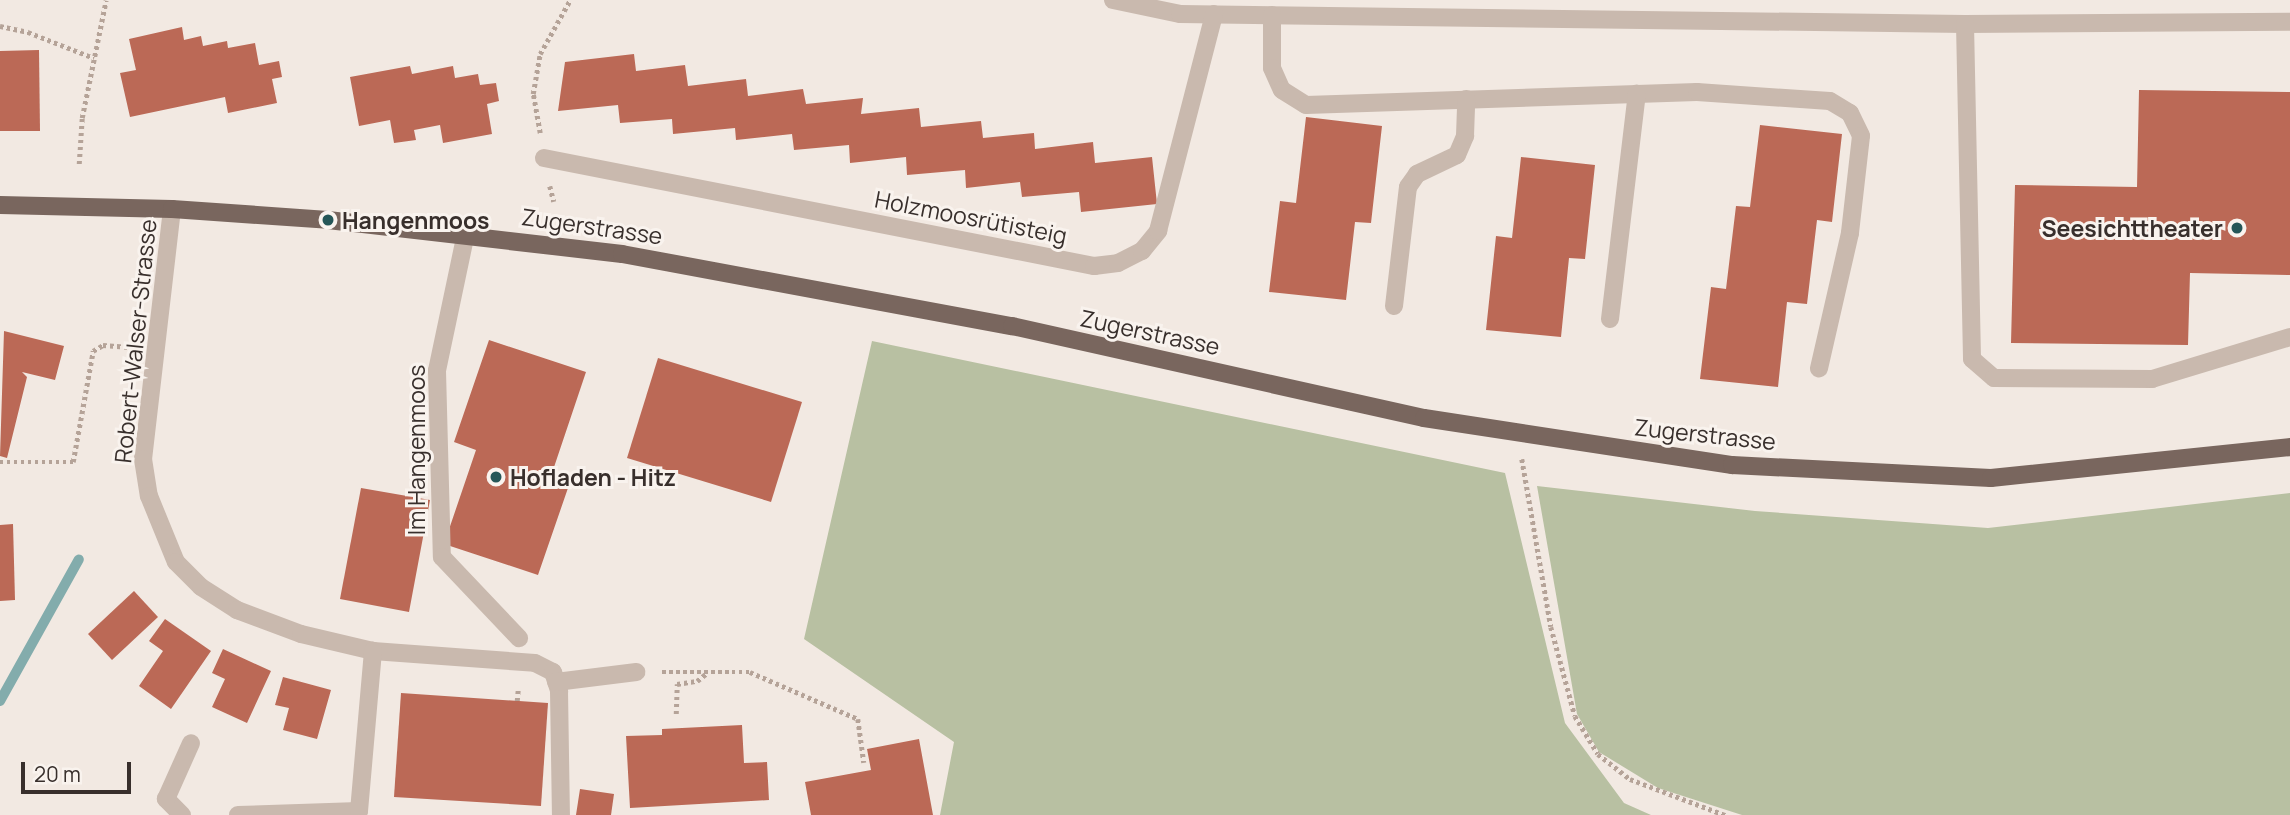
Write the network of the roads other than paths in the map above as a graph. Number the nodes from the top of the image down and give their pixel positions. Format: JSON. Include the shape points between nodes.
{"nodes":[{"id":1,"x":1113,"y":0,"type":"edge"},
{"id":2,"x":1214,"y":14,"type":"junction"},
{"id":3,"x":1272,"y":15,"type":"junction"},
{"id":4,"x":2290,"y":22,"type":"edge"},
{"id":5,"x":1965,"y":24,"type":"junction"},
{"id":6,"x":1637,"y":94,"type":"junction"},
{"id":7,"x":1466,"y":99,"type":"junction"},
{"id":8,"x":544,"y":158,"type":"road end"},
{"id":9,"x":0,"y":205,"type":"edge"},
{"id":10,"x":172,"y":209,"type":"junction"},
{"id":11,"x":466,"y":233,"type":"junction"},
{"id":12,"x":1394,"y":306,"type":"dead end"},
{"id":13,"x":1609,"y":320,"type":"dead end"},
{"id":14,"x":2290,"y":337,"type":"edge"},
{"id":15,"x":1819,"y":368,"type":"dead end"},
{"id":16,"x":2290,"y":447,"type":"edge"},
{"id":17,"x":519,"y":638,"type":"dead end"},
{"id":18,"x":373,"y":651,"type":"junction"},
{"id":19,"x":636,"y":672,"type":"road end"},
{"id":20,"x":556,"y":682,"type":"junction"},
{"id":21,"x":191,"y":743,"type":"dead end"},
{"id":22,"x":182,"y":815,"type":"edge"},
{"id":23,"x":238,"y":815,"type":"edge"},
{"id":24,"x":561,"y":815,"type":"edge"}],
"edges":[{"from":1,"to":2,"type":"street","via":[[1180,14]]},
{"from":2,"to":3,"type":"street"},
{"from":2,"to":8,"type":"street","name":"Holzmoosrütisteig","via":[[1158,231],[1143,251],[1118,263],[1094,266]]},
{"from":3,"to":5,"type":"street"},
{"from":3,"to":7,"type":"street","via":[[1272,68],[1282,90],[1306,105]]},
{"from":4,"to":5,"type":"street"},
{"from":5,"to":14,"type":"street","via":[[1972,359],[1994,378],[2152,379]]},
{"from":6,"to":7,"type":"street"},
{"from":6,"to":13,"type":"street"},
{"from":6,"to":15,"type":"street","via":[[1697,92],[1830,101],[1850,113],[1861,136],[1850,233]]},
{"from":7,"to":12,"type":"street","via":[[1465,136],[1457,155],[1417,174],[1408,187]]},
{"from":9,"to":10,"type":"main road","name":"Zugerstrasse"},
{"from":10,"to":11,"type":"main road","name":"Zugerstrasse"},
{"from":10,"to":18,"type":"street","name":"Robert-Walser-Strasse","via":[[143,459],[159,528],[176,562],[201,587],[237,610],[301,634]]},
{"from":11,"to":16,"type":"main road","name":"Zugerstrasse","via":[[816,287],[1424,418],[1732,465],[1990,478]]},
{"from":11,"to":17,"type":"street","name":"Im Hangenmoos","via":[[437,371],[442,557]]},
{"from":18,"to":20,"type":"street","name":"Robert-Walser-Strasse","via":[[535,663],[553,672]]},
{"from":18,"to":23,"type":"street","via":[[359,811]]},
{"from":19,"to":20,"type":"street"},
{"from":20,"to":24,"type":"street"},
{"from":21,"to":22,"type":"street","via":[[166,799]]}]}
